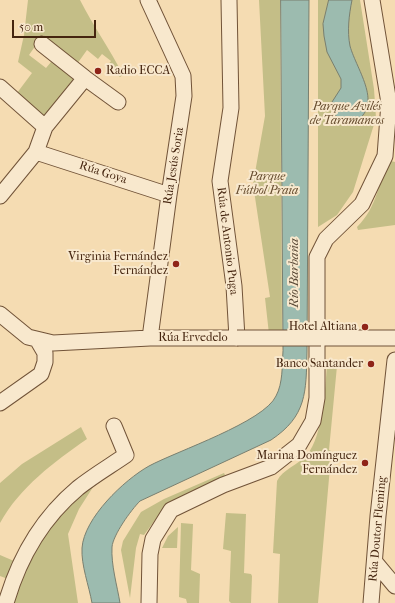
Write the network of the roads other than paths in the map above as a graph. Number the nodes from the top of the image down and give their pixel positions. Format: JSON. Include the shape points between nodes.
{"nodes":[{"id":1,"x":148,"y":0,"type":"edge"},
{"id":2,"x":229,"y":0,"type":"edge"},
{"id":3,"x":372,"y":0,"type":"edge"},
{"id":4,"x":42,"y":44,"type":"dead end"},
{"id":5,"x":85,"y":78,"type":"junction"},
{"id":6,"x":0,"y":87,"type":"edge"},
{"id":7,"x":118,"y":102,"type":"dead end"},
{"id":8,"x":45,"y":127,"type":"junction"},
{"id":9,"x":36,"y":152,"type":"junction"},
{"id":10,"x":169,"y":195,"type":"junction"},
{"id":11,"x":0,"y":196,"type":"edge"},
{"id":12,"x":0,"y":314,"type":"edge"},
{"id":13,"x":319,"y":332,"type":"junction"},
{"id":14,"x":150,"y":338,"type":"junction"},
{"id":15,"x":237,"y":338,"type":"junction"},
{"id":16,"x":395,"y":338,"type":"edge"},
{"id":17,"x":38,"y":340,"type":"junction"},
{"id":18,"x":395,"y":360,"type":"edge"},
{"id":19,"x":0,"y":403,"type":"edge"},
{"id":20,"x":114,"y":426,"type":"dead end"},
{"id":21,"x":374,"y":562,"type":"junction"},
{"id":22,"x":395,"y":586,"type":"edge"},
{"id":23,"x":6,"y":603,"type":"edge"},
{"id":24,"x":149,"y":603,"type":"edge"},
{"id":25,"x":371,"y":603,"type":"edge"}],
"edges":[{"from":1,"to":10,"type":"street","name":"Rúa Jesús Soria","via":[[183,76],[184,96]]},
{"from":2,"to":15,"type":"street","name":"Rúa de Antonio Puga","via":[[231,108],[220,181],[234,286]]},
{"from":3,"to":13,"type":"street","via":[[389,103],[385,156],[362,204],[326,239],[317,257]]},
{"from":4,"to":5,"type":"street"},
{"from":5,"to":7,"type":"street"},
{"from":5,"to":8,"type":"street"},
{"from":6,"to":8,"type":"street"},
{"from":8,"to":9,"type":"street"},
{"from":9,"to":10,"type":"street","name":"Rúa Goya"},
{"from":9,"to":11,"type":"street"},
{"from":10,"to":14,"type":"street","name":"Rúa Jesús Soria"},
{"from":12,"to":17,"type":"street","name":"Rúa Ervedelo","via":[[21,333]]},
{"from":13,"to":15,"type":"street","name":"Rúa Ervedelo","bridge":true},
{"from":13,"to":16,"type":"street","name":"Rúa Ervedelo"},
{"from":13,"to":24,"type":"street","via":[[317,398],[313,421],[299,445],[271,466],[171,510],[153,538],[150,554]]},
{"from":14,"to":15,"type":"street","name":"Rúa Ervedelo"},
{"from":14,"to":17,"type":"street","name":"Rúa Ervedelo","via":[[68,344]]},
{"from":17,"to":19,"type":"street","via":[[45,353],[46,362],[41,374]]},
{"from":18,"to":21,"type":"street","name":"Rúa Doutor Fleming"},
{"from":20,"to":23,"type":"street","via":[[126,455],[78,488],[46,520],[21,561]]},
{"from":21,"to":22,"type":"street"},
{"from":21,"to":25,"type":"street","name":"Rúa Doutor Fleming"}]}
